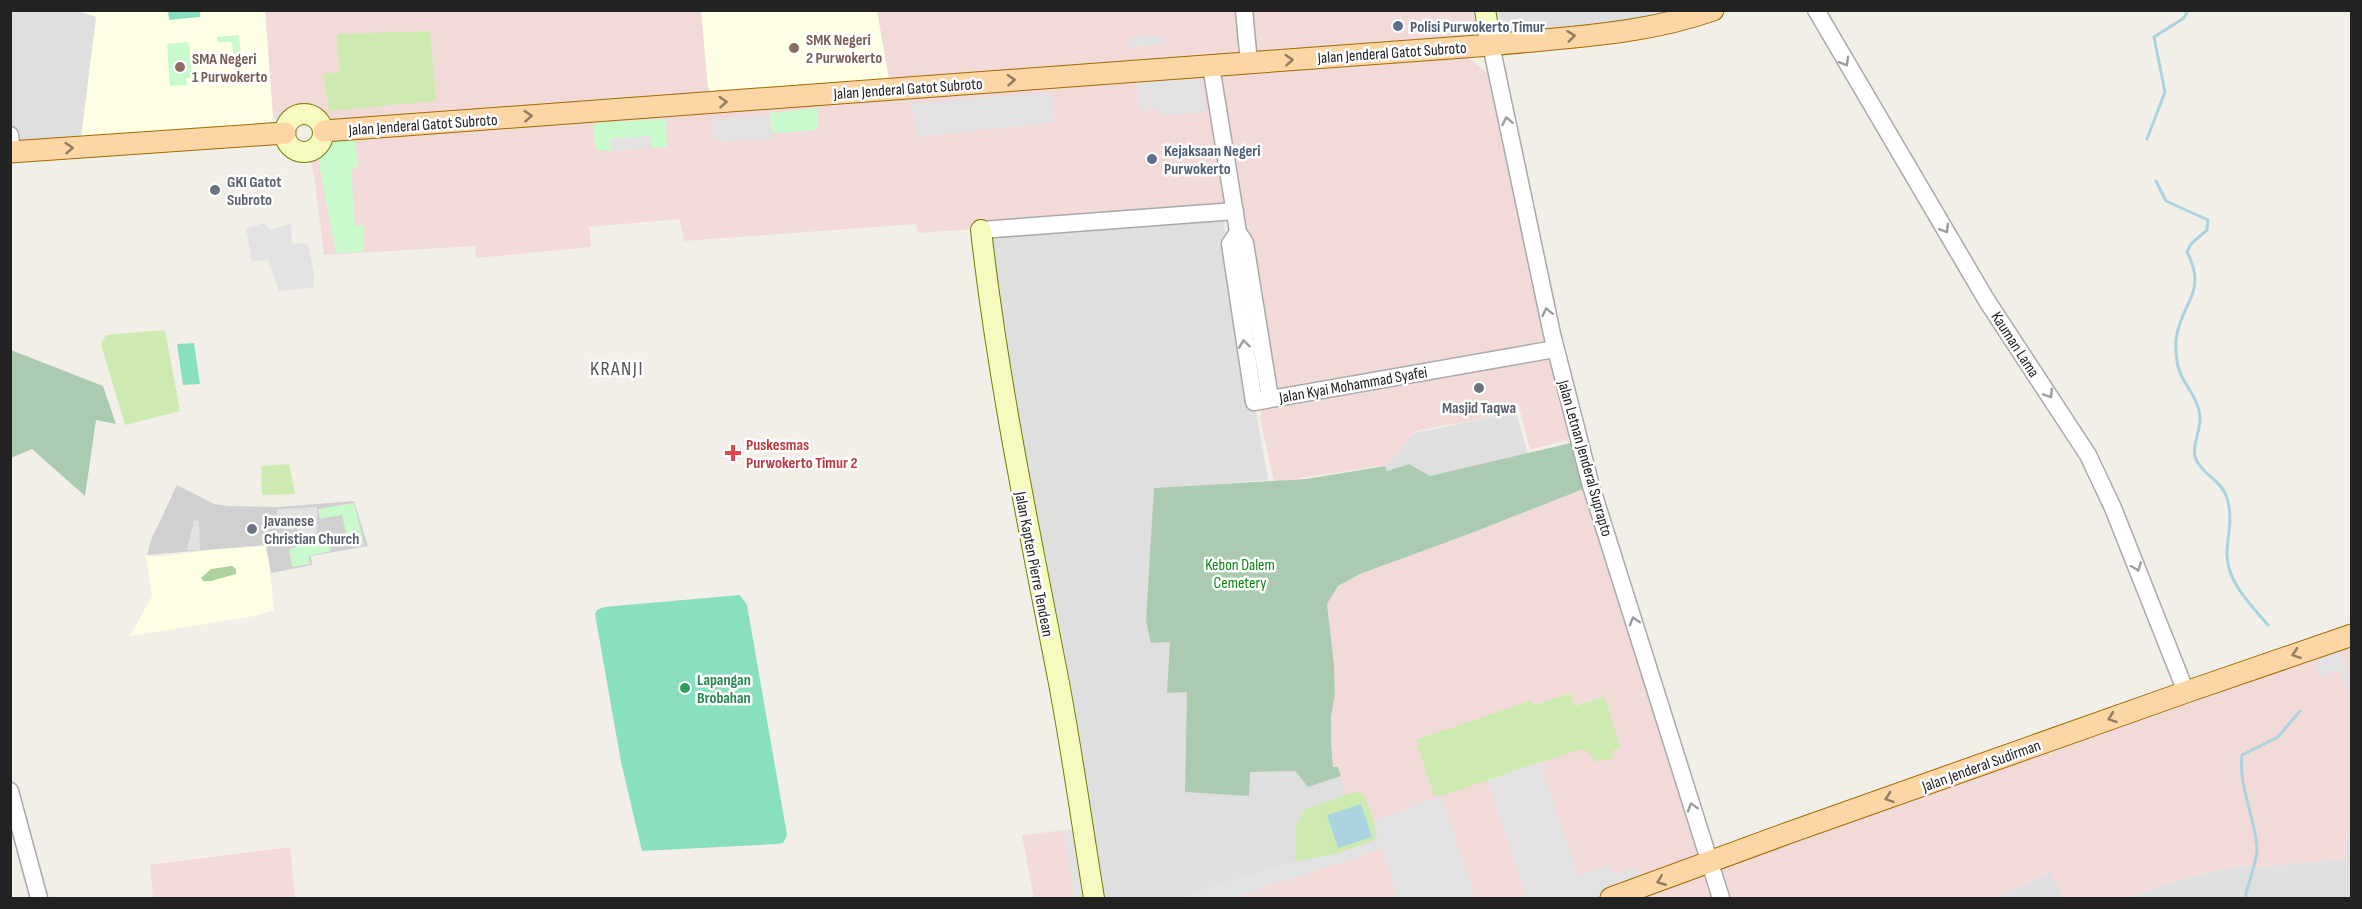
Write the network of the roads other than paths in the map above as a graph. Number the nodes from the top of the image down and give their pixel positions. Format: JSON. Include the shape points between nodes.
{"nodes":[{"id":1,"x":1244,"y":10,"type":"edge"},
{"id":2,"x":1485,"y":10,"type":"edge"},
{"id":3,"x":1713,"y":10,"type":"edge"},
{"id":4,"x":1816,"y":10,"type":"edge"},
{"id":5,"x":1491,"y":45,"type":"junction"},
{"id":6,"x":1249,"y":63,"type":"junction"},
{"id":7,"x":1211,"y":66,"type":"junction"},
{"id":8,"x":324,"y":131,"type":"joint"},
{"id":9,"x":285,"y":133,"type":"joint"},
{"id":10,"x":11,"y":146,"type":"edge"},
{"id":11,"x":1235,"y":212,"type":"junction"},
{"id":12,"x":981,"y":230,"type":"joint"},
{"id":13,"x":1555,"y":349,"type":"junction"},
{"id":14,"x":2352,"y":635,"type":"edge"},
{"id":15,"x":2186,"y":692,"type":"junction"},
{"id":16,"x":10,"y":791,"type":"edge"},
{"id":17,"x":1711,"y":862,"type":"junction"},
{"id":18,"x":39,"y":898,"type":"edge"},
{"id":19,"x":1094,"y":898,"type":"edge"},
{"id":20,"x":1611,"y":898,"type":"edge"},
{"id":21,"x":1721,"y":898,"type":"edge"}],
"edges":[{"from":1,"to":6,"type":"street"},
{"from":2,"to":5,"type":"main road"},
{"from":5,"to":3,"type":"main road","name":"Jalan Jenderal Gatot Subroto","one_way":true,"via":[[1625,30],[1690,19]]},
{"from":4,"to":15,"type":"street","name":"Kauman Lama","one_way":true,"via":[[1987,301],[2088,455]]},
{"from":6,"to":5,"type":"main road","name":"Jalan Jenderal Gatot Subroto","one_way":true},
{"from":13,"to":5,"type":"street","name":"Jalan Letnan Jenderal Suprapto","one_way":true},
{"from":6,"to":7,"type":"main road","name":"Jalan Jenderal Gatot Subroto"},
{"from":8,"to":7,"type":"main road","name":"Jalan Jenderal Gatot Subroto","one_way":true},
{"from":7,"to":11,"type":"street","name":"Jalan Kyai Mohammad Syafei"},
{"from":8,"to":9,"type":"main road","via":[[316,118],[303,114],[291,119]]},
{"from":10,"to":9,"type":"main road","one_way":true},
{"from":11,"to":12,"type":"street"},
{"from":11,"to":13,"type":"street","name":"Jalan Kyai Mohammad Syafei","via":[[1238,232],[1245,243],[1262,400]]},
{"from":12,"to":19,"type":"main road","name":"Jalan Kapten Pierre Tendean","via":[[999,369]]},
{"from":17,"to":13,"type":"street","name":"Jalan Letnan Jenderal Suprapto","one_way":true,"via":[[1591,486]]},
{"from":14,"to":15,"type":"main road","name":"Jalan Jenderal Sudirman","one_way":true},
{"from":15,"to":17,"type":"main road","name":"Jalan Jenderal Sudirman","one_way":true},
{"from":16,"to":18,"type":"street"},
{"from":17,"to":20,"type":"main road","name":"Jalan Jenderal Sudirman","one_way":true},
{"from":17,"to":21,"type":"street","name":"Jalan Letnan Jenderal Suprapto"}]}
